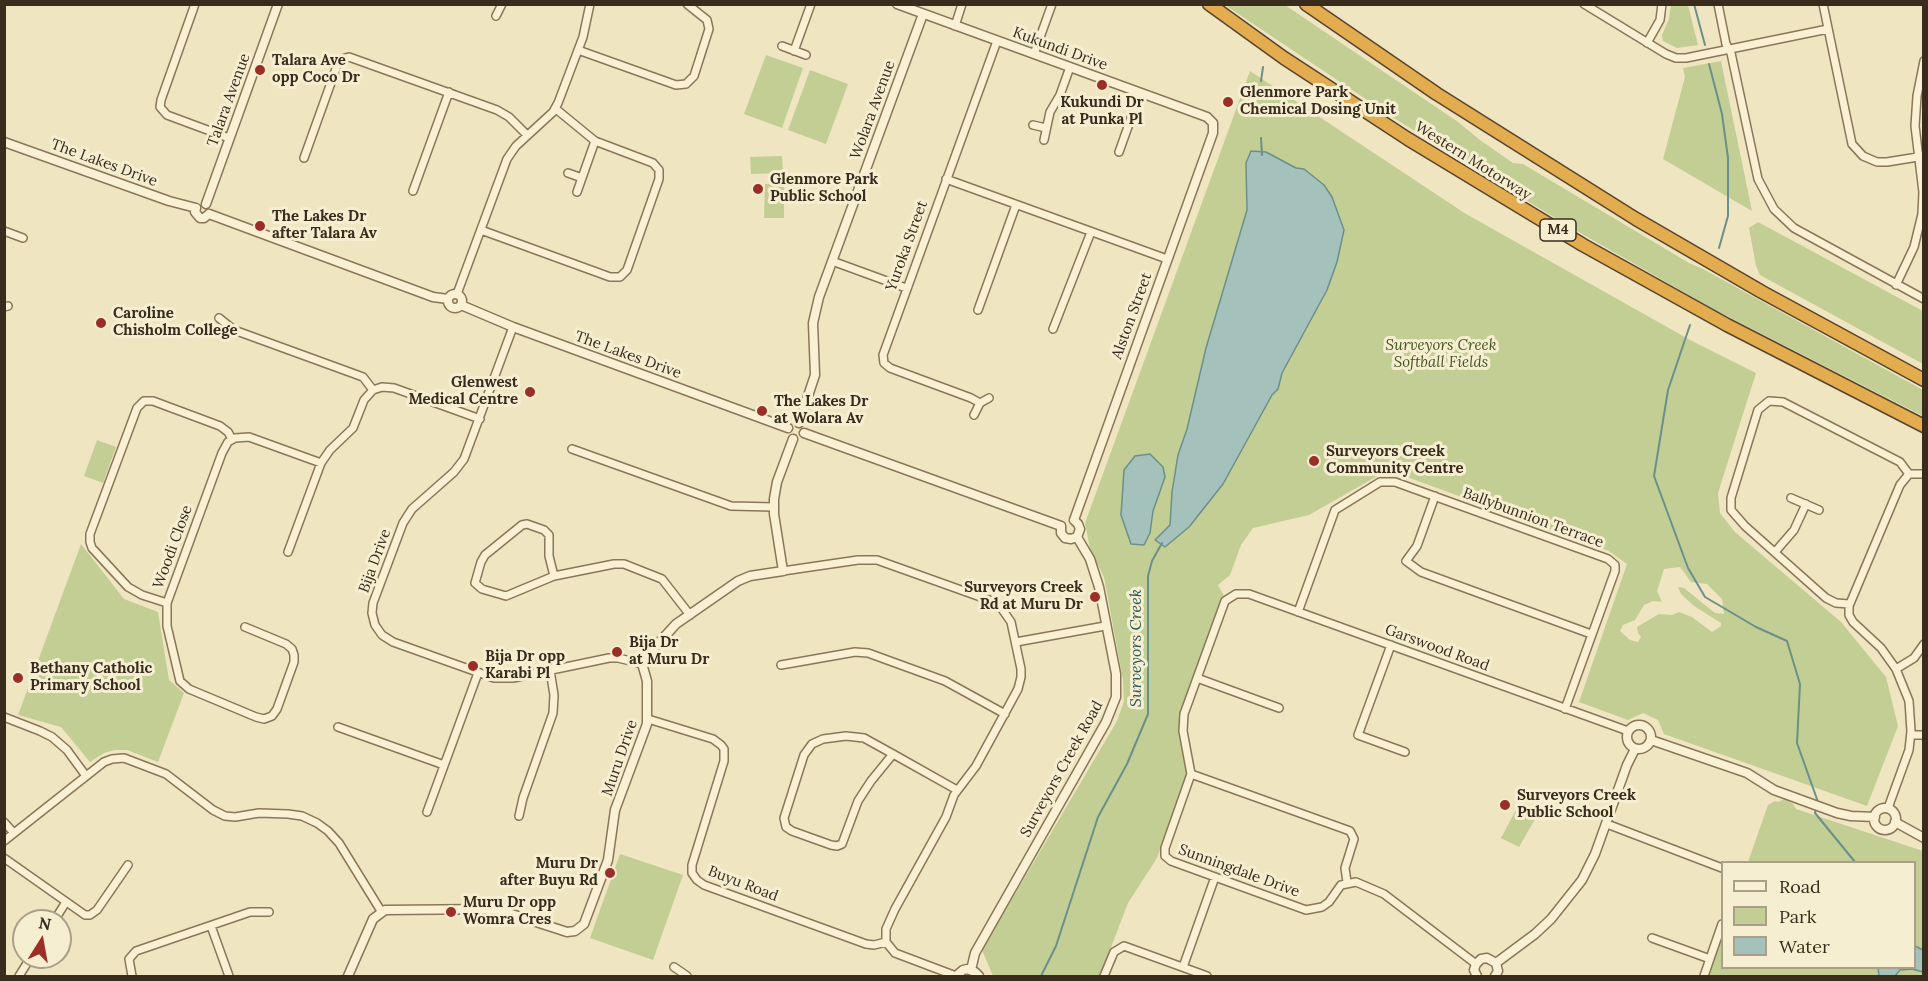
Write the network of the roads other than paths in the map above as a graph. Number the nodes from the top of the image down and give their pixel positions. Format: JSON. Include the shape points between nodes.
{"nodes":[{"id":1,"x":195,"y":4,"type":"edge"},
{"id":2,"x":278,"y":4,"type":"edge"},
{"id":3,"x":502,"y":4,"type":"edge"},
{"id":4,"x":590,"y":4,"type":"edge"},
{"id":5,"x":687,"y":4,"type":"edge"},
{"id":6,"x":811,"y":4,"type":"edge"},
{"id":7,"x":897,"y":4,"type":"edge"},
{"id":8,"x":962,"y":4,"type":"edge"},
{"id":9,"x":1052,"y":4,"type":"edge"},
{"id":10,"x":1209,"y":4,"type":"edge"},
{"id":11,"x":1305,"y":4,"type":"edge"},
{"id":12,"x":1584,"y":4,"type":"edge"},
{"id":13,"x":1662,"y":4,"type":"edge"},
{"id":14,"x":1718,"y":4,"type":"edge"},
{"id":15,"x":1823,"y":4,"type":"edge"},
{"id":16,"x":922,"y":14,"type":"junction"},
{"id":17,"x":496,"y":16,"type":"dead end"},
{"id":18,"x":955,"y":26,"type":"junction"},
{"id":19,"x":1828,"y":29,"type":"junction"},
{"id":20,"x":997,"y":41,"type":"junction"},
{"id":21,"x":1647,"y":43,"type":"junction"},
{"id":22,"x":782,"y":46,"type":"dead end"},
{"id":23,"x":1729,"y":49,"type":"junction"},
{"id":24,"x":578,"y":50,"type":"junction"},
{"id":25,"x":794,"y":51,"type":"junction"},
{"id":26,"x":1034,"y":54,"type":"junction"},
{"id":27,"x":806,"y":55,"type":"dead end"},
{"id":28,"x":1923,"y":61,"type":"edge"},
{"id":29,"x":1070,"y":67,"type":"junction"},
{"id":30,"x":449,"y":92,"type":"junction"},
{"id":31,"x":1140,"y":93,"type":"junction"},
{"id":32,"x":556,"y":109,"type":"junction"},
{"id":33,"x":1212,"y":121,"type":"joint"},
{"id":34,"x":1033,"y":125,"type":"dead end"},
{"id":35,"x":1046,"y":128,"type":"junction"},
{"id":36,"x":527,"y":135,"type":"junction"},
{"id":37,"x":230,"y":138,"type":"junction"},
{"id":38,"x":1044,"y":140,"type":"dead end"},
{"id":39,"x":595,"y":141,"type":"junction"},
{"id":40,"x":4,"y":142,"type":"edge"},
{"id":41,"x":1119,"y":152,"type":"dead end"},
{"id":42,"x":1921,"y":156,"type":"edge"},
{"id":43,"x":304,"y":158,"type":"dead end"},
{"id":44,"x":568,"y":173,"type":"dead end"},
{"id":45,"x":582,"y":178,"type":"junction"},
{"id":46,"x":946,"y":179,"type":"junction"},
{"id":47,"x":413,"y":191,"type":"dead end"},
{"id":48,"x":577,"y":192,"type":"dead end"},
{"id":49,"x":206,"y":204,"type":"junction"},
{"id":50,"x":1016,"y":205,"type":"junction"},
{"id":51,"x":196,"y":208,"type":"junction"},
{"id":52,"x":210,"y":214,"type":"junction"},
{"id":53,"x":481,"y":230,"type":"junction"},
{"id":54,"x":4,"y":231,"type":"edge"},
{"id":55,"x":1091,"y":232,"type":"junction"},
{"id":56,"x":23,"y":238,"type":"dead end"},
{"id":57,"x":1167,"y":259,"type":"junction"},
{"id":58,"x":832,"y":261,"type":"junction"},
{"id":59,"x":1896,"y":285,"type":"junction"},
{"id":60,"x":906,"y":288,"type":"junction"},
{"id":61,"x":457,"y":294,"type":"junction"},
{"id":62,"x":448,"y":299,"type":"junction"},
{"id":63,"x":1923,"y":299,"type":"edge"},
{"id":64,"x":461,"y":305,"type":"junction"},
{"id":65,"x":978,"y":310,"type":"dead end"},
{"id":66,"x":219,"y":318,"type":"dead end"},
{"id":67,"x":513,"y":327,"type":"junction"},
{"id":68,"x":1053,"y":329,"type":"dead end"},
{"id":69,"x":1923,"y":380,"type":"edge"},
{"id":70,"x":373,"y":390,"type":"junction"},
{"id":71,"x":989,"y":398,"type":"dead end"},
{"id":72,"x":980,"y":403,"type":"junction"},
{"id":73,"x":974,"y":415,"type":"dead end"},
{"id":74,"x":480,"y":419,"type":"junction"},
{"id":75,"x":799,"y":423,"type":"junction"},
{"id":76,"x":1923,"y":426,"type":"edge"},
{"id":77,"x":788,"y":428,"type":"junction"},
{"id":78,"x":804,"y":433,"type":"junction"},
{"id":79,"x":793,"y":439,"type":"junction"},
{"id":80,"x":232,"y":440,"type":"junction"},
{"id":81,"x":572,"y":448,"type":"dead end"},
{"id":82,"x":321,"y":463,"type":"junction"},
{"id":83,"x":1909,"y":474,"type":"junction"},
{"id":84,"x":1923,"y":474,"type":"edge"},
{"id":85,"x":1435,"y":496,"type":"junction"},
{"id":86,"x":1791,"y":498,"type":"dead end"},
{"id":87,"x":1806,"y":504,"type":"junction"},
{"id":88,"x":774,"y":507,"type":"junction"},
{"id":89,"x":1820,"y":510,"type":"dead end"},
{"id":90,"x":1074,"y":520,"type":"junction"},
{"id":91,"x":1061,"y":526,"type":"junction"},
{"id":92,"x":1077,"y":537,"type":"junction"},
{"id":93,"x":288,"y":552,"type":"dead end"},
{"id":94,"x":1775,"y":552,"type":"junction"},
{"id":95,"x":783,"y":571,"type":"junction"},
{"id":96,"x":554,"y":576,"type":"junction"},
{"id":97,"x":1236,"y":594,"type":"joint"},
{"id":98,"x":167,"y":603,"type":"junction"},
{"id":99,"x":1849,"y":604,"type":"junction"},
{"id":100,"x":1298,"y":612,"type":"junction"},
{"id":101,"x":690,"y":615,"type":"junction"},
{"id":102,"x":1105,"y":626,"type":"junction"},
{"id":103,"x":245,"y":627,"type":"dead end"},
{"id":104,"x":1592,"y":634,"type":"junction"},
{"id":105,"x":1016,"y":642,"type":"junction"},
{"id":106,"x":1923,"y":644,"type":"edge"},
{"id":107,"x":1391,"y":645,"type":"junction"},
{"id":108,"x":643,"y":664,"type":"junction"},
{"id":109,"x":781,"y":664,"type":"dead end"},
{"id":110,"x":1896,"y":669,"type":"junction"},
{"id":111,"x":550,"y":670,"type":"junction"},
{"id":112,"x":478,"y":673,"type":"junction"},
{"id":113,"x":1197,"y":678,"type":"junction"},
{"id":114,"x":1279,"y":708,"type":"dead end"},
{"id":115,"x":1565,"y":709,"type":"junction"},
{"id":116,"x":1005,"y":714,"type":"junction"},
{"id":117,"x":4,"y":717,"type":"edge"},
{"id":118,"x":648,"y":719,"type":"junction"},
{"id":119,"x":338,"y":727,"type":"dead end"},
{"id":120,"x":1628,"y":731,"type":"junction"},
{"id":121,"x":1911,"y":735,"type":"junction"},
{"id":122,"x":1923,"y":735,"type":"edge"},
{"id":123,"x":1651,"y":740,"type":"junction"},
{"id":124,"x":1635,"y":749,"type":"junction"},
{"id":125,"x":1405,"y":752,"type":"dead end"},
{"id":126,"x":893,"y":754,"type":"junction"},
{"id":127,"x":444,"y":765,"type":"junction"},
{"id":128,"x":1191,"y":774,"type":"junction"},
{"id":129,"x":86,"y":776,"type":"junction"},
{"id":130,"x":957,"y":790,"type":"junction"},
{"id":131,"x":1888,"y":808,"type":"junction"},
{"id":132,"x":428,"y":812,"type":"dead end"},
{"id":133,"x":519,"y":816,"type":"dead end"},
{"id":134,"x":1875,"y":817,"type":"junction"},
{"id":135,"x":4,"y":822,"type":"edge"},
{"id":136,"x":1896,"y":822,"type":"junction"},
{"id":137,"x":1606,"y":824,"type":"junction"},
{"id":138,"x":13,"y":832,"type":"junction"},
{"id":139,"x":1923,"y":838,"type":"edge"},
{"id":140,"x":4,"y":841,"type":"edge"},
{"id":141,"x":4,"y":858,"type":"edge"},
{"id":142,"x":128,"y":865,"type":"dead end"},
{"id":143,"x":1721,"y":868,"type":"edge"},
{"id":144,"x":1215,"y":877,"type":"junction"},
{"id":145,"x":1347,"y":882,"type":"junction"},
{"id":146,"x":66,"y":902,"type":"junction"},
{"id":147,"x":62,"y":909,"type":"edge"},
{"id":148,"x":381,"y":911,"type":"junction"},
{"id":149,"x":269,"y":912,"type":"dead end"},
{"id":150,"x":211,"y":926,"type":"junction"},
{"id":151,"x":1721,"y":927,"type":"edge"},
{"id":152,"x":1652,"y":939,"type":"dead end"},
{"id":153,"x":886,"y":942,"type":"junction"},
{"id":154,"x":1710,"y":959,"type":"junction"},
{"id":155,"x":1496,"y":963,"type":"junction"},
{"id":156,"x":1476,"y":964,"type":"junction"},
{"id":157,"x":1183,"y":967,"type":"junction"},
{"id":158,"x":674,"y":968,"type":"dead end"},
{"id":159,"x":971,"y":970,"type":"junction"},
{"id":160,"x":132,"y":976,"type":"edge"},
{"id":161,"x":229,"y":976,"type":"edge"},
{"id":162,"x":348,"y":976,"type":"edge"},
{"id":163,"x":687,"y":976,"type":"edge"},
{"id":164,"x":956,"y":976,"type":"edge"},
{"id":165,"x":979,"y":976,"type":"edge"},
{"id":166,"x":1104,"y":976,"type":"edge"},
{"id":167,"x":1207,"y":976,"type":"edge"},
{"id":168,"x":1477,"y":976,"type":"edge"},
{"id":169,"x":1497,"y":976,"type":"edge"},
{"id":170,"x":1704,"y":976,"type":"edge"}],
"edges":[{"from":1,"to":37,"type":"street","via":[[160,107],[167,115]]},
{"from":2,"to":37,"type":"street","name":"Talara Avenue"},
{"from":3,"to":17,"type":"street"},
{"from":4,"to":24,"type":"street"},
{"from":5,"to":24,"type":"street","via":[[707,20],[710,29],[693,78],[686,84],[675,85]]},
{"from":6,"to":25,"type":"street"},
{"from":7,"to":16,"type":"street","name":"Kukundi Drive"},
{"from":8,"to":18,"type":"street"},
{"from":9,"to":26,"type":"street"},
{"from":10,"to":76,"type":"highway","name":"Western Motorway","number":"M4","via":[[1408,139],[1564,233],[1727,325]]},
{"from":11,"to":69,"type":"highway","via":[[1437,94],[1636,219]]},
{"from":12,"to":21,"type":"street"},
{"from":13,"to":21,"type":"street","via":[[1660,20]]},
{"from":14,"to":23,"type":"street"},
{"from":15,"to":19,"type":"street"},
{"from":16,"to":18,"type":"street","name":"Kukundi Drive"},
{"from":16,"to":58,"type":"street","name":"Wolara Avenue"},
{"from":18,"to":20,"type":"street","name":"Kukundi Drive"},
{"from":19,"to":23,"type":"street"},
{"from":19,"to":42,"type":"street","via":[[1852,144],[1863,156],[1877,162]]},
{"from":20,"to":26,"type":"street","name":"Kukundi Drive"},
{"from":20,"to":46,"type":"street","name":"Yuroka Street"},
{"from":21,"to":23,"type":"street","via":[[1680,58]]},
{"from":22,"to":25,"type":"street"},
{"from":23,"to":59,"type":"street","via":[[1758,179],[1774,209],[1794,228]]},
{"from":24,"to":32,"type":"street"},
{"from":25,"to":27,"type":"street"},
{"from":26,"to":29,"type":"street","name":"Kukundi Drive"},
{"from":28,"to":42,"type":"street","via":[[1916,106],[1916,137]]},
{"from":29,"to":31,"type":"street","name":"Kukundi Drive"},
{"from":29,"to":35,"type":"street"},
{"from":30,"to":36,"type":"street","via":[[501,111]]},
{"from":30,"to":43,"type":"street","via":[[356,58],[345,58],[338,66]]},
{"from":30,"to":47,"type":"street"},
{"from":31,"to":33,"type":"street","name":"Kukundi Drive"},
{"from":31,"to":41,"type":"street"},
{"from":32,"to":36,"type":"street"},
{"from":32,"to":39,"type":"street"},
{"from":33,"to":57,"type":"street","name":"Alston Street","via":[[1213,133]]},
{"from":34,"to":35,"type":"street"},
{"from":35,"to":38,"type":"street"},
{"from":36,"to":53,"type":"street","via":[[507,159]]},
{"from":37,"to":49,"type":"street","name":"Talara Avenue"},
{"from":39,"to":45,"type":"street"},
{"from":39,"to":53,"type":"street","via":[[653,163],[659,170],[660,179],[622,275],[610,277]]},
{"from":40,"to":51,"type":"street","name":"The Lakes Drive"},
{"from":42,"to":59,"type":"street","via":[[1921,223],[1912,255]]},
{"from":44,"to":45,"type":"street"},
{"from":45,"to":48,"type":"street"},
{"from":46,"to":50,"type":"street"},
{"from":46,"to":60,"type":"street","name":"Yuroka Street"},
{"from":49,"to":51,"type":"street"},
{"from":49,"to":52,"type":"street"},
{"from":50,"to":55,"type":"street"},
{"from":50,"to":65,"type":"street"},
{"from":51,"to":52,"type":"street","via":[[200,218]]},
{"from":52,"to":62,"type":"street","via":[[433,297]]},
{"from":53,"to":61,"type":"street"},
{"from":54,"to":56,"type":"street"},
{"from":55,"to":57,"type":"street"},
{"from":55,"to":68,"type":"street"},
{"from":57,"to":90,"type":"street","name":"Alston Street"},
{"from":58,"to":60,"type":"street"},
{"from":58,"to":75,"type":"street","name":"Wolara Avenue","via":[[814,317],[815,375]]},
{"from":59,"to":63,"type":"street"},
{"from":60,"to":72,"type":"street","name":"Yuroka Street","via":[[883,352],[884,363]]},
{"from":61,"to":62,"type":"street"},
{"from":61,"to":64,"type":"street"},
{"from":62,"to":64,"type":"street","via":[[453,308]]},
{"from":64,"to":67,"type":"street","name":"The Lakes Drive"},
{"from":66,"to":70,"type":"street","via":[[234,330],[363,377]]},
{"from":67,"to":74,"type":"street","name":"Bija Drive"},
{"from":67,"to":77,"type":"street","name":"The Lakes Drive"},
{"from":70,"to":74,"type":"street","via":[[394,388]]},
{"from":70,"to":82,"type":"street","via":[[364,400],[353,428]]},
{"from":71,"to":72,"type":"street"},
{"from":72,"to":73,"type":"street"},
{"from":74,"to":112,"type":"street","name":"Bija Drive","via":[[460,466],[408,513],[372,610],[375,625],[388,640]]},
{"from":75,"to":77,"type":"street"},
{"from":75,"to":78,"type":"street"},
{"from":77,"to":79,"type":"street"},
{"from":78,"to":79,"type":"street"},
{"from":78,"to":91,"type":"street"},
{"from":79,"to":88,"type":"street","via":[[777,482]]},
{"from":80,"to":82,"type":"street","via":[[241,436],[252,438]]},
{"from":80,"to":98,"type":"street","name":"Woodi Close","via":[[222,453]]},
{"from":80,"to":98,"type":"street","via":[[220,426],[153,401],[144,401],[137,408],[90,542],[128,587]]},
{"from":81,"to":88,"type":"street","via":[[731,506]]},
{"from":82,"to":93,"type":"street"},
{"from":83,"to":84,"type":"street"},
{"from":83,"to":94,"type":"street","via":[[1900,462],[1783,402],[1766,402],[1757,413],[1730,505],[1732,513]]},
{"from":83,"to":99,"type":"street","via":[[1900,485]]},
{"from":85,"to":100,"type":"street","name":"Ballybunnion Terrace","via":[[1386,480],[1338,507]]},
{"from":85,"to":104,"type":"street","name":"Ballybunnion Terrace","via":[[1613,562],[1615,571]]},
{"from":85,"to":104,"type":"street","via":[[1417,546],[1406,561],[1421,572]]},
{"from":86,"to":87,"type":"street"},
{"from":87,"to":89,"type":"street"},
{"from":87,"to":94,"type":"street","via":[[1794,530]]},
{"from":88,"to":95,"type":"street"},
{"from":90,"to":91,"type":"street"},
{"from":90,"to":92,"type":"street","via":[[1080,526]]},
{"from":91,"to":92,"type":"street","via":[[1065,538]]},
{"from":92,"to":102,"type":"street","name":"Surveyors Creek Road","via":[[1090,559],[1099,587]]},
{"from":94,"to":99,"type":"street","via":[[1829,600]]},
{"from":95,"to":101,"type":"street","via":[[742,579]]},
{"from":95,"to":105,"type":"street","via":[[858,560],[882,561],[994,603],[1009,618]]},
{"from":96,"to":96,"type":"street","via":[[506,596],[482,590],[475,581],[485,555],[527,524],[549,535]]},
{"from":96,"to":101,"type":"street","via":[[627,565],[662,579]]},
{"from":97,"to":100,"type":"street","name":"Garswood Road","via":[[1249,594]]},
{"from":97,"to":113,"type":"street","name":"Sunningdale Drive","via":[[1224,604]]},
{"from":98,"to":103,"type":"street","name":"Woodi Close","via":[[167,626],[180,681],[189,690],[264,719],[277,709],[294,655],[286,644]]},
{"from":99,"to":110,"type":"street","via":[[1853,622],[1881,648]]},
{"from":100,"to":107,"type":"street","name":"Garswood Road"},
{"from":101,"to":108,"type":"street","via":[[666,633]]},
{"from":102,"to":105,"type":"street"},
{"from":102,"to":159,"type":"street","name":"Surveyors Creek Road","via":[[1116,674],[1113,708],[975,953]]},
{"from":104,"to":115,"type":"street","name":"Ballybunnion Terrace"},
{"from":105,"to":116,"type":"street","via":[[1020,682]]},
{"from":106,"to":110,"type":"street","via":[[1917,655]]},
{"from":107,"to":115,"type":"street","name":"Garswood Road"},
{"from":107,"to":125,"type":"street","via":[[1358,735]]},
{"from":108,"to":111,"type":"street","name":"Bija Drive","via":[[609,658]]},
{"from":108,"to":118,"type":"street","name":"Muru Drive"},
{"from":109,"to":116,"type":"street","via":[[868,653],[945,681]]},
{"from":110,"to":121,"type":"street","via":[[1909,701]]},
{"from":111,"to":112,"type":"street","name":"Bija Drive","via":[[503,679]]},
{"from":111,"to":133,"type":"street","via":[[553,713]]},
{"from":112,"to":127,"type":"street"},
{"from":113,"to":114,"type":"street"},
{"from":113,"to":128,"type":"street","name":"Sunningdale Drive","via":[[1183,722]]},
{"from":115,"to":120,"type":"street","name":"Garswood Road"},
{"from":116,"to":130,"type":"street","via":[[976,766]]},
{"from":117,"to":129,"type":"street","via":[[52,737]]},
{"from":118,"to":148,"type":"street","name":"Muru Drive","via":[[614,814],[607,865],[581,927],[564,932],[492,908]]},
{"from":118,"to":153,"type":"street","name":"Buyu Road","via":[[713,739],[724,750],[692,866],[697,880],[866,944]]},
{"from":119,"to":127,"type":"street"},
{"from":120,"to":123,"type":"street","via":[[1642,725],[1649,730]]},
{"from":120,"to":124,"type":"street","via":[[1628,744]]},
{"from":121,"to":122,"type":"street"},
{"from":121,"to":131,"type":"street","via":[[1907,759]]},
{"from":123,"to":124,"type":"street","via":[[1643,749]]},
{"from":123,"to":134,"type":"street","via":[[1747,773],[1774,790],[1837,813]]},
{"from":124,"to":137,"type":"street"},
{"from":126,"to":126,"type":"street","via":[[854,736],[812,744],[804,755],[784,818],[786,827],[831,845],[842,844],[858,801]]},
{"from":126,"to":130,"type":"street"},
{"from":127,"to":132,"type":"street"},
{"from":128,"to":144,"type":"street","name":"Sunningdale Drive","via":[[1164,854],[1171,861]]},
{"from":128,"to":145,"type":"street","via":[[1352,830],[1354,839],[1345,868]]},
{"from":129,"to":138,"type":"street"},
{"from":129,"to":148,"type":"street","via":[[108,760],[124,758],[166,774],[225,816],[288,814],[312,820],[337,840]]},
{"from":130,"to":153,"type":"street","via":[[891,917]]},
{"from":131,"to":134,"type":"street"},
{"from":131,"to":136,"type":"street"},
{"from":134,"to":136,"type":"street","via":[[1880,829],[1889,829]]},
{"from":135,"to":138,"type":"street"},
{"from":136,"to":139,"type":"street"},
{"from":137,"to":143,"type":"street"},
{"from":137,"to":155,"type":"street","via":[[1587,871],[1566,902],[1535,934]]},
{"from":138,"to":140,"type":"street"},
{"from":141,"to":146,"type":"street"},
{"from":142,"to":146,"type":"street","via":[[90,915]]},
{"from":144,"to":145,"type":"street","name":"Sunningdale Drive","via":[[1312,910],[1327,904],[1339,886]]},
{"from":144,"to":157,"type":"street"},
{"from":145,"to":156,"type":"street","via":[[1381,892]]},
{"from":146,"to":147,"type":"street"},
{"from":148,"to":162,"type":"street","via":[[371,923]]},
{"from":149,"to":150,"type":"street","via":[[250,912]]},
{"from":150,"to":160,"type":"street","via":[[131,954]]},
{"from":150,"to":161,"type":"street"},
{"from":151,"to":154,"type":"street"},
{"from":152,"to":154,"type":"street"},
{"from":153,"to":164,"type":"street","via":[[899,955]]},
{"from":154,"to":170,"type":"street"},
{"from":155,"to":156,"type":"street","via":[[1484,958]]},
{"from":155,"to":169,"type":"street"},
{"from":156,"to":168,"type":"street"},
{"from":157,"to":166,"type":"street","via":[[1124,946],[1114,952]]},
{"from":157,"to":167,"type":"street"},
{"from":158,"to":163,"type":"street"},
{"from":159,"to":164,"type":"street"},
{"from":159,"to":165,"type":"street"}]}
